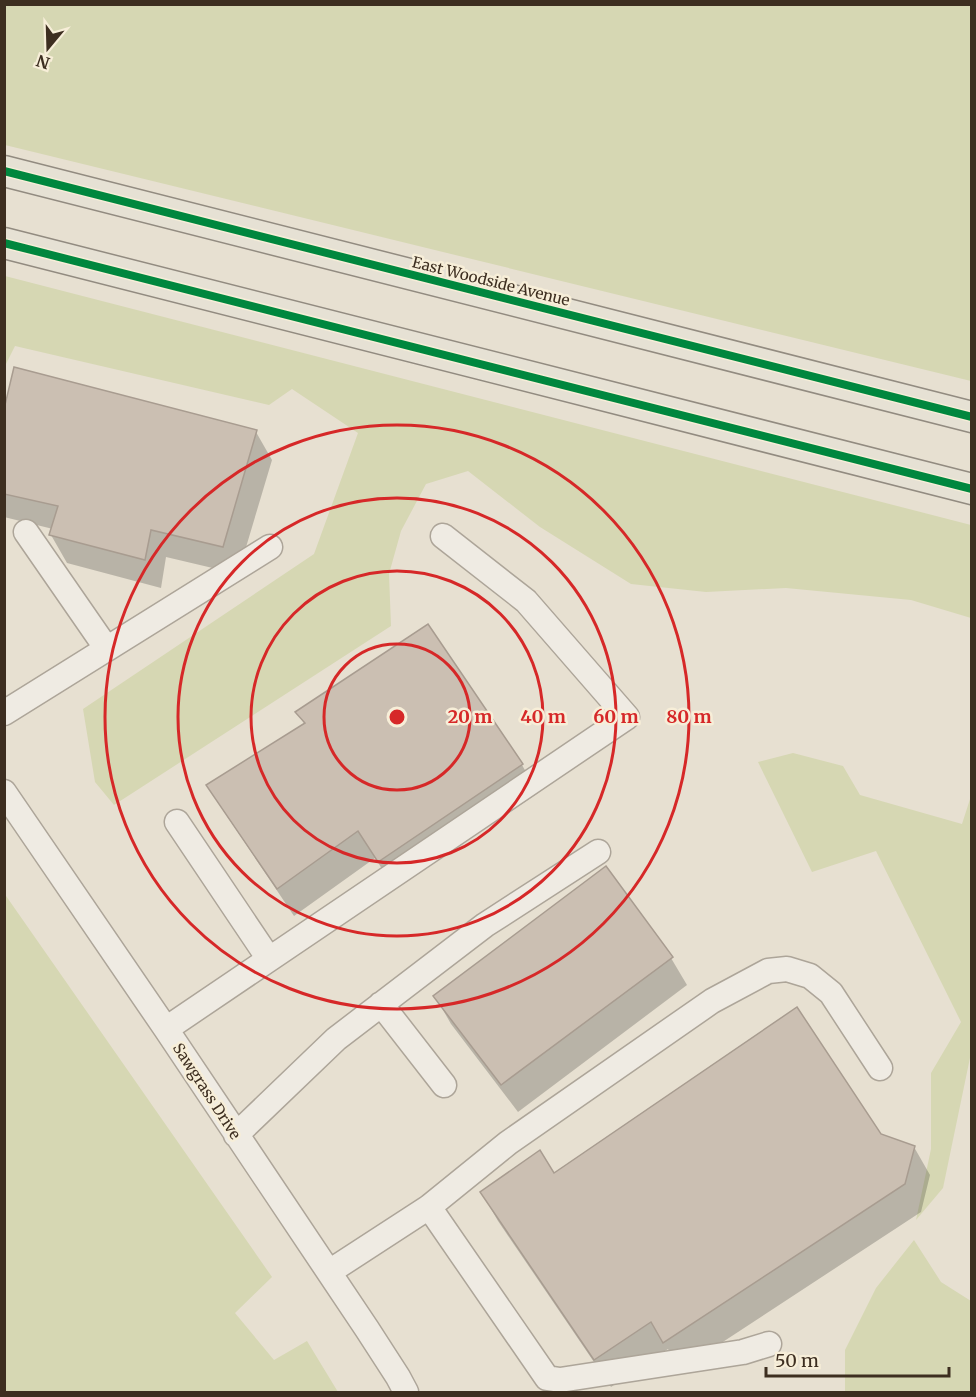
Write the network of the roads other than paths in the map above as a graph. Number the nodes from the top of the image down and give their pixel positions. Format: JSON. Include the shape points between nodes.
{"nodes":[{"id":1,"x":4,"y":171,"type":"edge"},
{"id":2,"x":4,"y":243,"type":"edge"},
{"id":3,"x":972,"y":417,"type":"edge"},
{"id":4,"x":972,"y":489,"type":"edge"},
{"id":5,"x":26,"y":532,"type":"dead end"},
{"id":6,"x":443,"y":536,"type":"dead end"},
{"id":7,"x":270,"y":547,"type":"dead end"},
{"id":8,"x":107,"y":649,"type":"junction"},
{"id":9,"x":4,"y":713,"type":"edge"},
{"id":10,"x":4,"y":792,"type":"edge"},
{"id":11,"x":177,"y":822,"type":"dead end"},
{"id":12,"x":598,"y":852,"type":"dead end"},
{"id":13,"x":269,"y":959,"type":"junction"},
{"id":14,"x":381,"y":1004,"type":"junction"},
{"id":15,"x":166,"y":1029,"type":"junction"},
{"id":16,"x":880,"y":1068,"type":"dead end"},
{"id":17,"x":444,"y":1085,"type":"dead end"},
{"id":18,"x":236,"y":1135,"type":"junction"},
{"id":19,"x":429,"y":1207,"type":"junction"},
{"id":20,"x":328,"y":1272,"type":"junction"},
{"id":21,"x":769,"y":1344,"type":"dead end"},
{"id":22,"x":406,"y":1392,"type":"edge"}],
"edges":[{"from":1,"to":3,"type":"main road","name":"East Woodside Avenue"},
{"from":2,"to":4,"type":"main road"},
{"from":5,"to":8,"type":"street"},
{"from":6,"to":13,"type":"street","via":[[526,601],[627,717]]},
{"from":7,"to":8,"type":"street"},
{"from":8,"to":9,"type":"street"},
{"from":10,"to":15,"type":"street","name":"Sawgrass Drive"},
{"from":11,"to":13,"type":"street"},
{"from":12,"to":14,"type":"street","via":[[485,925]]},
{"from":13,"to":15,"type":"street"},
{"from":14,"to":17,"type":"street"},
{"from":14,"to":18,"type":"street","via":[[336,1039]]},
{"from":15,"to":18,"type":"street","name":"Sawgrass Drive"},
{"from":16,"to":19,"type":"street","via":[[831,993],[810,976],[787,969],[768,971],[702,1008],[508,1143]]},
{"from":18,"to":20,"type":"street","name":"Sawgrass Drive"},
{"from":19,"to":20,"type":"street"},
{"from":19,"to":21,"type":"street","via":[[547,1378],[560,1380],[743,1353]]},
{"from":20,"to":22,"type":"street","name":"Sawgrass Drive"}]}
